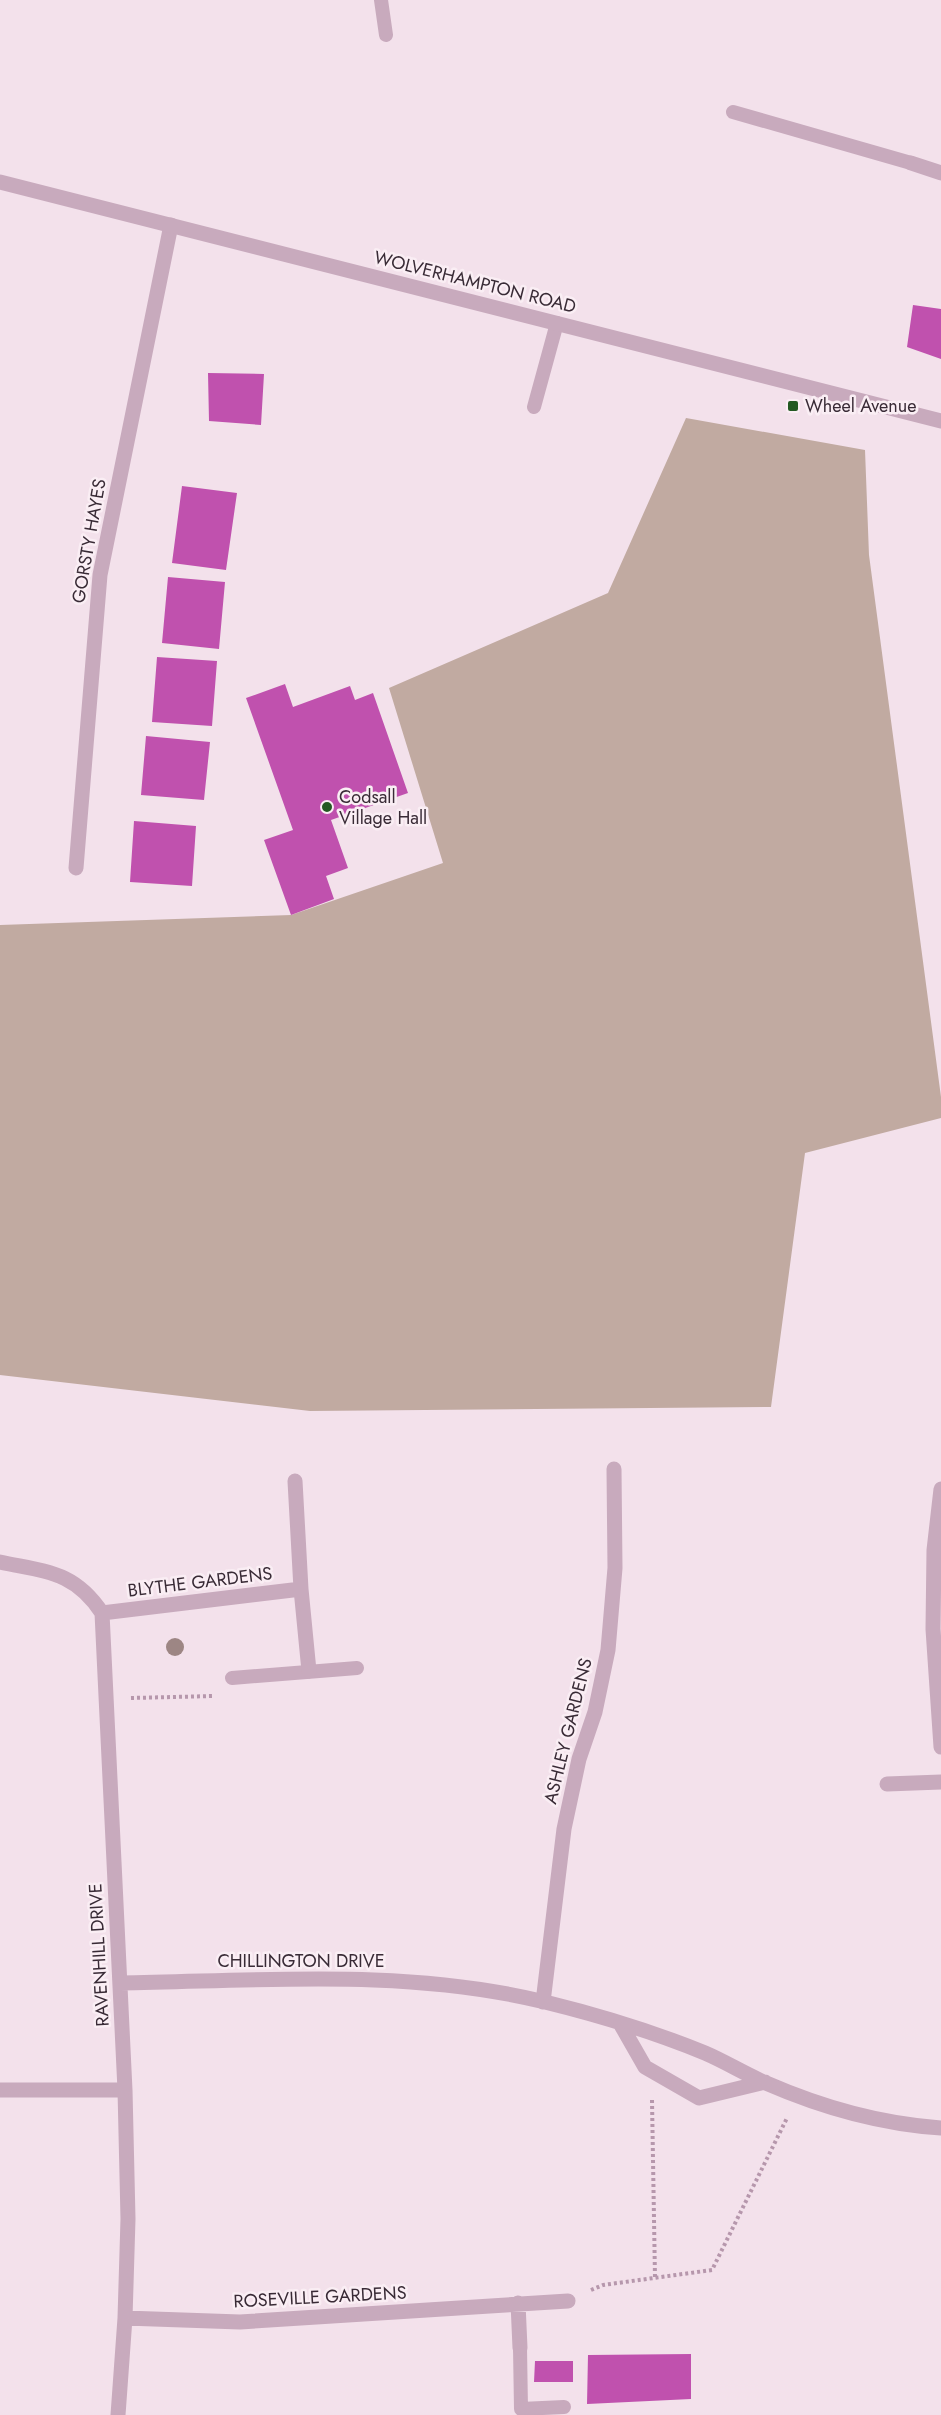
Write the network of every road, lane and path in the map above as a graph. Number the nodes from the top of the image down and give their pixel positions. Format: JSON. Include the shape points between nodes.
{"nodes":[{"id":1,"x":381,"y":0,"type":"edge"},
{"id":2,"x":386,"y":35,"type":"dead end"},
{"id":3,"x":733,"y":112,"type":"dead end"},
{"id":4,"x":911,"y":163,"type":"joint"},
{"id":5,"x":941,"y":173,"type":"edge"},
{"id":6,"x":0,"y":182,"type":"edge"},
{"id":7,"x":171,"y":225,"type":"junction"},
{"id":8,"x":557,"y":323,"type":"junction"},
{"id":9,"x":534,"y":407,"type":"dead end"},
{"id":10,"x":941,"y":421,"type":"edge"},
{"id":11,"x":76,"y":868,"type":"dead end"},
{"id":12,"x":614,"y":1469,"type":"dead end"},
{"id":13,"x":295,"y":1481,"type":"dead end"},
{"id":14,"x":941,"y":1489,"type":"edge"},
{"id":15,"x":0,"y":1562,"type":"edge"},
{"id":16,"x":301,"y":1589,"type":"junction"},
{"id":17,"x":102,"y":1613,"type":"junction"},
{"id":18,"x":937,"y":1629,"type":"edge"},
{"id":19,"x":357,"y":1668,"type":"dead end"},
{"id":20,"x":309,"y":1671,"type":"junction"},
{"id":21,"x":232,"y":1678,"type":"dead end"},
{"id":22,"x":215,"y":1696,"type":"dead end"},
{"id":23,"x":126,"y":1698,"type":"dead end"},
{"id":24,"x":941,"y":1747,"type":"edge"},
{"id":25,"x":941,"y":1782,"type":"edge"},
{"id":26,"x":887,"y":1784,"type":"dead end"},
{"id":27,"x":120,"y":1983,"type":"junction"},
{"id":28,"x":543,"y":2002,"type":"junction"},
{"id":29,"x":621,"y":2025,"type":"junction"},
{"id":30,"x":765,"y":2082,"type":"junction"},
{"id":31,"x":0,"y":2090,"type":"edge"},
{"id":32,"x":125,"y":2090,"type":"junction"},
{"id":33,"x":652,"y":2093,"type":"dead end"},
{"id":34,"x":788,"y":2118,"type":"dead end"},
{"id":35,"x":941,"y":2128,"type":"edge"},
{"id":36,"x":655,"y":2278,"type":"junction"},
{"id":37,"x":568,"y":2301,"type":"joint"},
{"id":38,"x":518,"y":2303,"type":"junction"},
{"id":39,"x":125,"y":2318,"type":"junction"},
{"id":40,"x":520,"y":2348,"type":"joint"},
{"id":41,"x":564,"y":2407,"type":"dead end"},
{"id":42,"x":118,"y":2415,"type":"edge"}],
"edges":[{"from":1,"to":2,"type":"lane"},
{"from":3,"to":4,"type":"lane"},
{"from":4,"to":5,"type":"street"},
{"from":6,"to":7,"type":"street","name":"WOLVERHAMPTON ROAD"},
{"from":7,"to":8,"type":"street","name":"WOLVERHAMPTON ROAD"},
{"from":7,"to":11,"type":"street","name":"GORSTY HAYES","via":[[100,574]]},
{"from":8,"to":9,"type":"lane"},
{"from":8,"to":10,"type":"street","name":"WOLVERHAMPTON ROAD"},
{"from":12,"to":28,"type":"street","name":"ASHLEY GARDENS","via":[[615,1568],[608,1650],[564,1829]]},
{"from":13,"to":16,"type":"street"},
{"from":14,"to":18,"type":"street","via":[[934,1550]]},
{"from":15,"to":17,"type":"street","via":[[64,1576],[89,1594]]},
{"from":16,"to":17,"type":"street","name":"BLYTHE GARDENS"},
{"from":16,"to":20,"type":"street"},
{"from":17,"to":27,"type":"street","name":"RAVENHILL DRIVE"},
{"from":18,"to":24,"type":"street"},
{"from":19,"to":20,"type":"lane"},
{"from":20,"to":21,"type":"lane"},
{"from":22,"to":23,"type":"path"},
{"from":25,"to":26,"type":"street"},
{"from":27,"to":28,"type":"street","name":"CHILLINGTON DRIVE","via":[[363,1978],[447,1985]]},
{"from":27,"to":32,"type":"street","name":"RAVENHILL DRIVE"},
{"from":28,"to":29,"type":"street","name":"CHILLINGTON DRIVE"},
{"from":29,"to":30,"type":"street","name":"CHILLINGTON DRIVE","via":[[705,2053]]},
{"from":29,"to":30,"type":"street","via":[[645,2067],[699,2098]]},
{"from":30,"to":35,"type":"street","name":"CHILLINGTON DRIVE","via":[[871,2118]]},
{"from":31,"to":32,"type":"street"},
{"from":32,"to":39,"type":"street","name":"RAVENHILL DRIVE"},
{"from":33,"to":36,"type":"path"},
{"from":34,"to":36,"type":"path","via":[[712,2270]]},
{"from":36,"to":37,"type":"path","via":[[603,2285]]},
{"from":37,"to":38,"type":"street","name":"ROSEVILLE GARDENS"},
{"from":38,"to":39,"type":"street","name":"ROSEVILLE GARDENS","via":[[240,2322]]},
{"from":38,"to":40,"type":"street"},
{"from":39,"to":42,"type":"street","name":"RAVENHILL DRIVE"},
{"from":40,"to":41,"type":"lane","via":[[521,2409]]}]}
